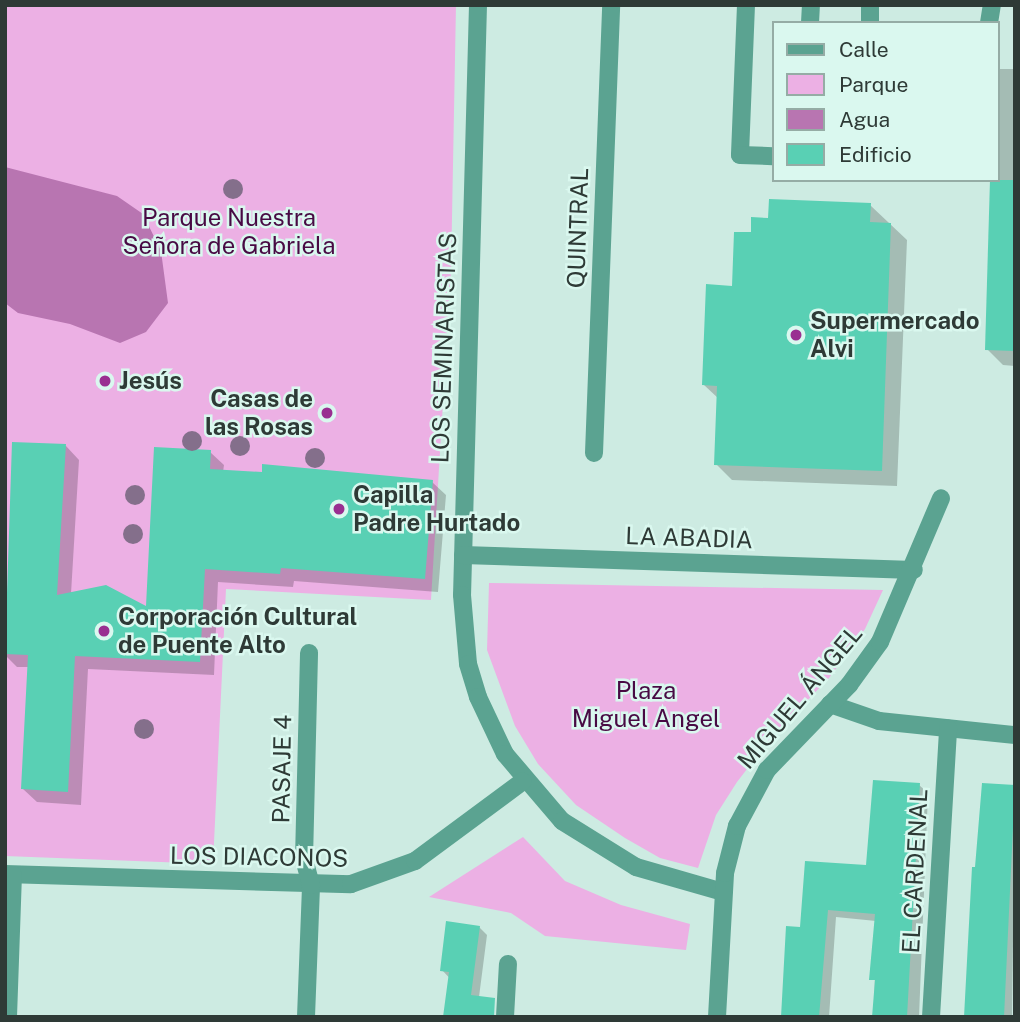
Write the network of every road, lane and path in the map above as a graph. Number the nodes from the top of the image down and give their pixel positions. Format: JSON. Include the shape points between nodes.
{"nodes":[{"id":1,"x":478,"y":5,"type":"edge"},
{"id":2,"x":611,"y":5,"type":"edge"},
{"id":3,"x":746,"y":5,"type":"edge"},
{"id":4,"x":803,"y":5,"type":"edge"},
{"id":5,"x":811,"y":5,"type":"edge"},
{"id":6,"x":772,"y":156,"type":"edge"},
{"id":7,"x":594,"y":453,"type":"dead end"},
{"id":8,"x":941,"y":498,"type":"dead end"},
{"id":9,"x":463,"y":555,"type":"junction"},
{"id":10,"x":914,"y":570,"type":"junction"},
{"id":11,"x":309,"y":653,"type":"dead end"},
{"id":12,"x":830,"y":704,"type":"junction"},
{"id":13,"x":948,"y":728,"type":"junction"},
{"id":14,"x":1015,"y":735,"type":"edge"},
{"id":15,"x":523,"y":780,"type":"junction"},
{"id":16,"x":9,"y":875,"type":"edge"},
{"id":17,"x":311,"y":885,"type":"junction"},
{"id":18,"x":723,"y":892,"type":"junction"},
{"id":19,"x":508,"y":964,"type":"dead end"},
{"id":20,"x":8,"y":1017,"type":"edge"},
{"id":21,"x":306,"y":1017,"type":"edge"},
{"id":22,"x":505,"y":1017,"type":"edge"},
{"id":23,"x":717,"y":1017,"type":"edge"},
{"id":24,"x":931,"y":1017,"type":"edge"}],
"edges":[{"from":1,"to":9,"type":"street","name":"LOS SEMINARISTAS"},
{"from":2,"to":7,"type":"street","name":"QUINTRAL"},
{"from":3,"to":6,"type":"street","via":[[740,155]]},
{"from":4,"to":5,"type":"street"},
{"from":8,"to":10,"type":"street","name":"MIGUEL ÁNGEL"},
{"from":9,"to":10,"type":"street","name":"LA ABADIA"},
{"from":9,"to":15,"type":"street","name":"LOS SEMINARISTAS","via":[[468,664],[490,726]]},
{"from":10,"to":12,"type":"street","name":"MIGUEL ÁNGEL","via":[[880,642]]},
{"from":11,"to":17,"type":"street","name":"PASAJE 4","via":[[304,859]]},
{"from":12,"to":13,"type":"street","via":[[864,718]]},
{"from":12,"to":18,"type":"street","name":"MIGUEL ÁNGEL","via":[[782,752],[756,788],[737,826]]},
{"from":13,"to":14,"type":"street"},
{"from":13,"to":24,"type":"street","name":"EL CARDENAL"},
{"from":15,"to":17,"type":"street","name":"LOS DIACONOS","via":[[396,871],[351,884]]},
{"from":15,"to":18,"type":"street","name":"LOS SEMINARISTAS","via":[[562,821],[608,853],[664,878]]},
{"from":16,"to":17,"type":"street","name":"LOS DIACONOS"},
{"from":16,"to":20,"type":"street"},
{"from":17,"to":21,"type":"street","name":"PASAJE 4"},
{"from":18,"to":23,"type":"street","name":"MIGUEL ÁNGEL"},
{"from":19,"to":22,"type":"street"}]}
